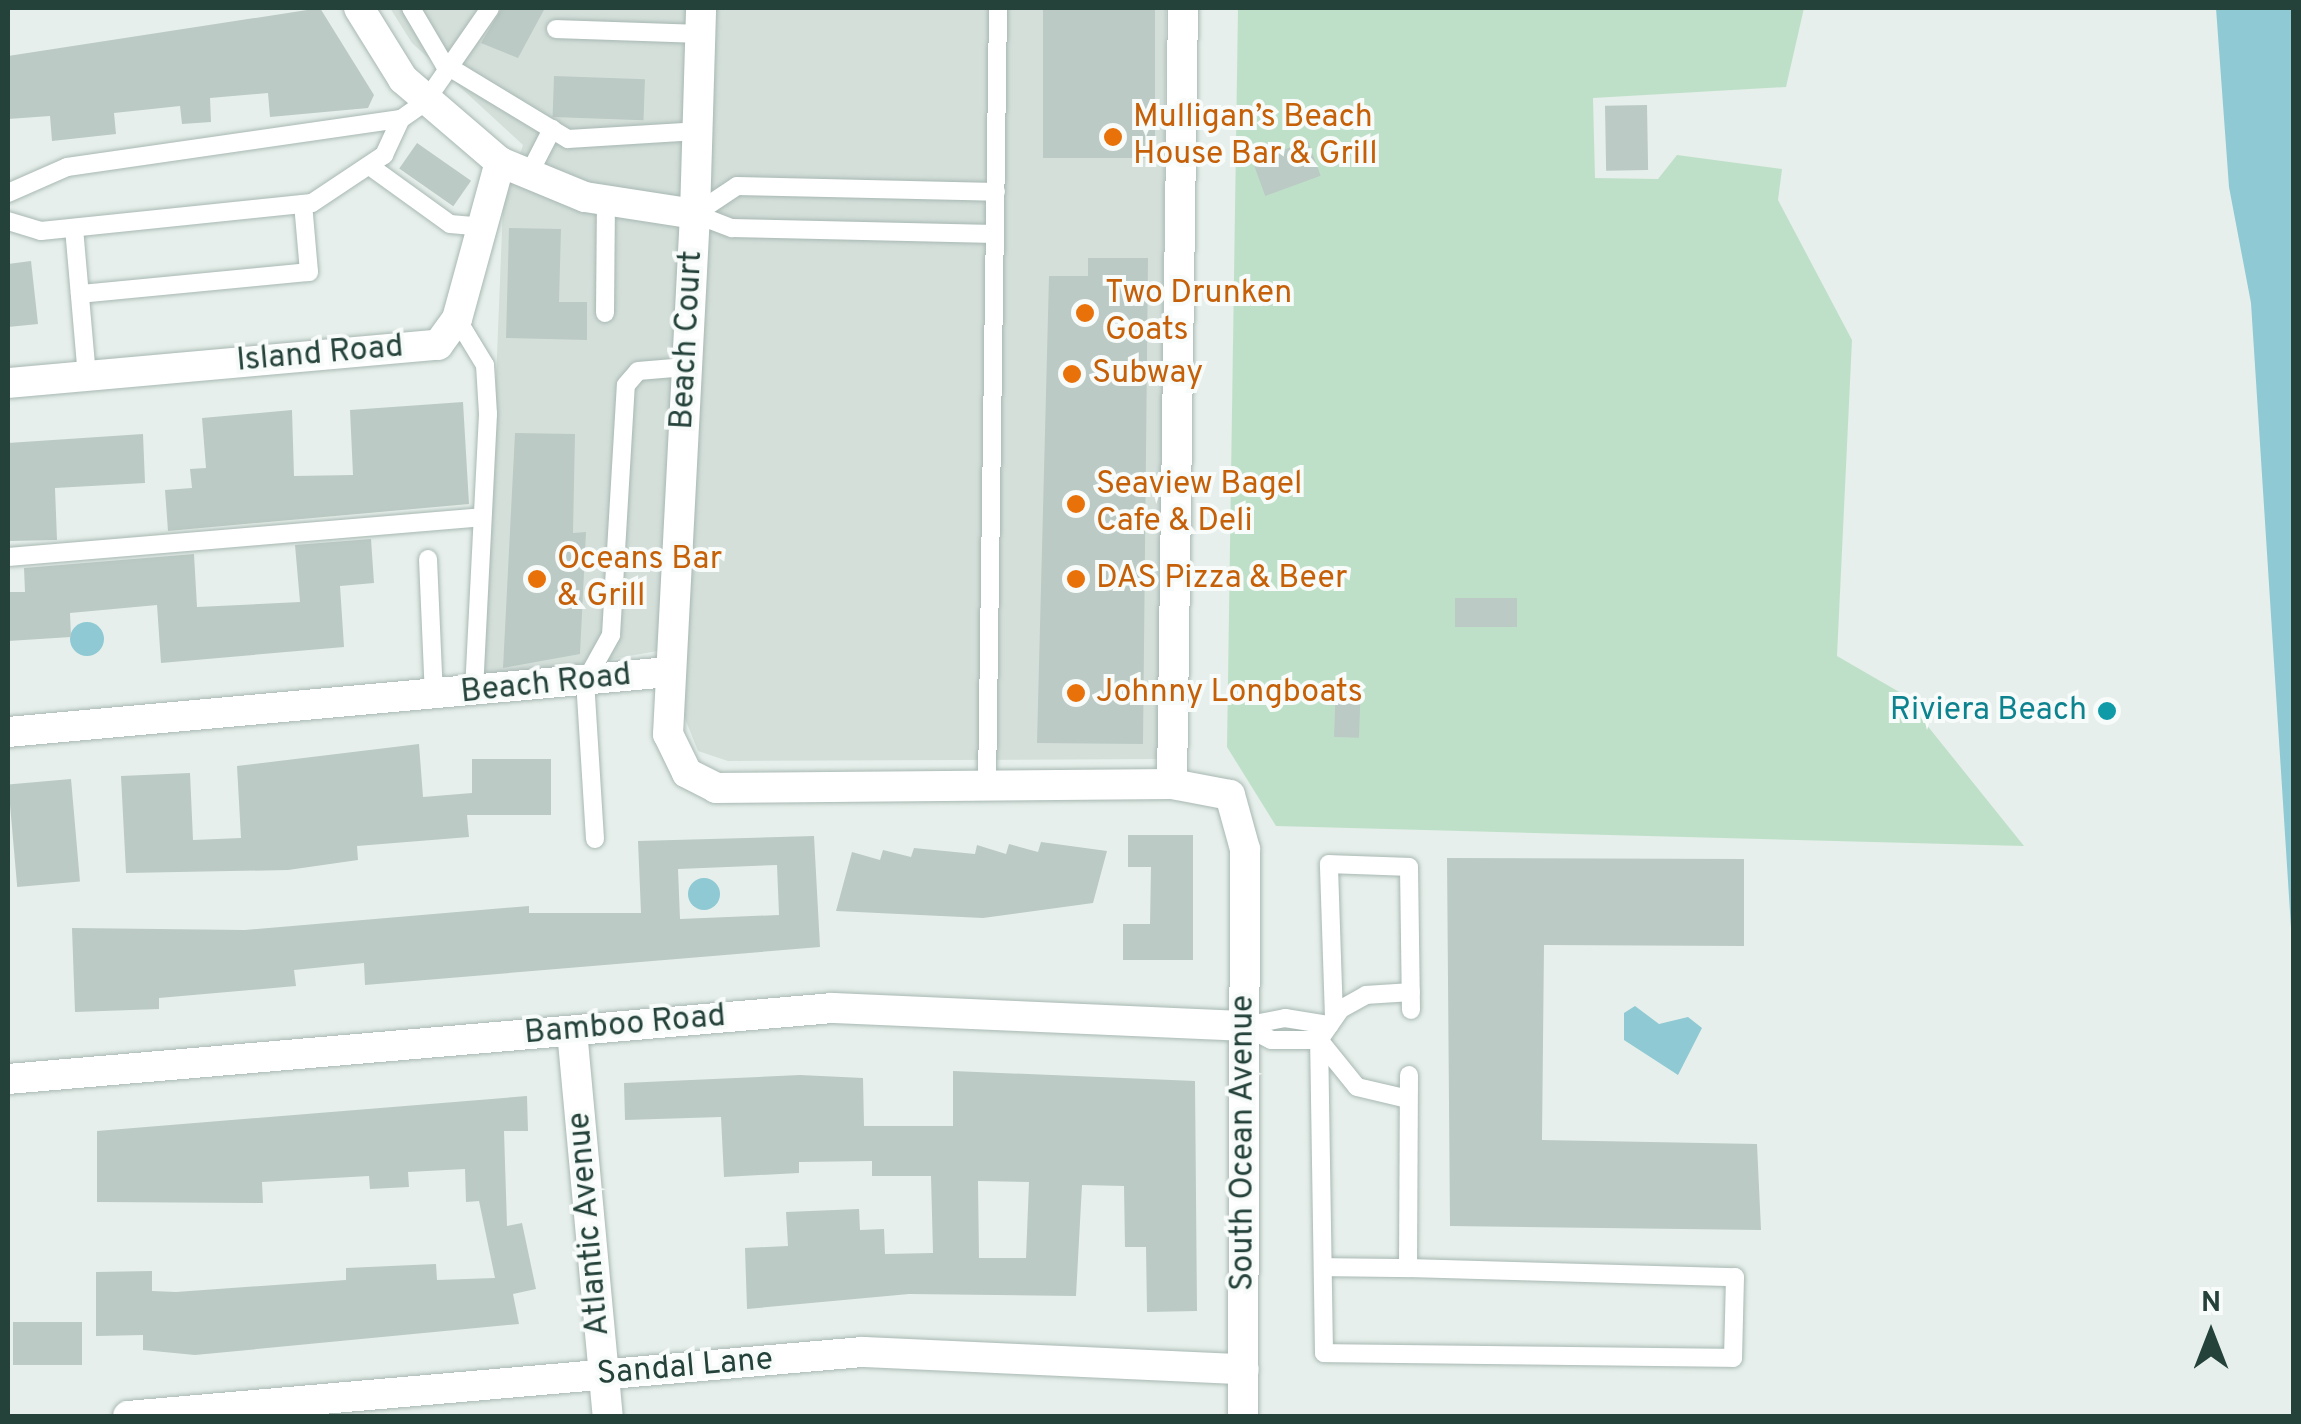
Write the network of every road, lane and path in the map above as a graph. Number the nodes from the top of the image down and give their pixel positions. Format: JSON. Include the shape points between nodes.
{"nodes":[{"id":1,"x":358,"y":8,"type":"edge"},
{"id":2,"x":411,"y":8,"type":"edge"},
{"id":3,"x":490,"y":8,"type":"edge"},
{"id":4,"x":998,"y":8,"type":"edge"},
{"id":5,"x":1182,"y":8,"type":"edge"},
{"id":6,"x":700,"y":20,"type":"edge"},
{"id":7,"x":556,"y":30,"type":"dead end"},
{"id":8,"x":444,"y":64,"type":"junction"},
{"id":9,"x":413,"y":111,"type":"junction"},
{"id":10,"x":552,"y":129,"type":"junction"},
{"id":11,"x":697,"y":131,"type":"junction"},
{"id":12,"x":500,"y":162,"type":"junction"},
{"id":13,"x":371,"y":166,"type":"junction"},
{"id":14,"x":528,"y":176,"type":"junction"},
{"id":15,"x":996,"y":192,"type":"junction"},
{"id":16,"x":8,"y":193,"type":"edge"},
{"id":17,"x":606,"y":201,"type":"junction"},
{"id":18,"x":303,"y":204,"type":"junction"},
{"id":19,"x":694,"y":214,"type":"junction"},
{"id":20,"x":8,"y":220,"type":"edge"},
{"id":21,"x":482,"y":227,"type":"junction"},
{"id":22,"x":74,"y":228,"type":"junction"},
{"id":23,"x":995,"y":234,"type":"junction"},
{"id":24,"x":80,"y":294,"type":"junction"},
{"id":25,"x":605,"y":312,"type":"dead end"},
{"id":26,"x":457,"y":319,"type":"junction"},
{"id":27,"x":686,"y":367,"type":"junction"},
{"id":28,"x":87,"y":376,"type":"junction"},
{"id":29,"x":8,"y":383,"type":"edge"},
{"id":30,"x":481,"y":517,"type":"junction"},
{"id":31,"x":8,"y":558,"type":"edge"},
{"id":32,"x":428,"y":558,"type":"dead end"},
{"id":33,"x":669,"y":672,"type":"junction"},
{"id":34,"x":585,"y":682,"type":"junction"},
{"id":35,"x":474,"y":692,"type":"junction"},
{"id":36,"x":434,"y":696,"type":"junction"},
{"id":37,"x":8,"y":732,"type":"edge"},
{"id":38,"x":1172,"y":784,"type":"junction"},
{"id":39,"x":988,"y":786,"type":"junction"},
{"id":40,"x":595,"y":839,"type":"dead end"},
{"id":41,"x":1244,"y":1026,"type":"junction"},
{"id":42,"x":1327,"y":1028,"type":"junction"},
{"id":43,"x":572,"y":1031,"type":"junction"},
{"id":44,"x":1409,"y":1075,"type":"dead end"},
{"id":45,"x":8,"y":1080,"type":"edge"},
{"id":46,"x":1408,"y":1099,"type":"junction"},
{"id":47,"x":1323,"y":1267,"type":"junction"},
{"id":48,"x":1408,"y":1268,"type":"junction"},
{"id":49,"x":1244,"y":1369,"type":"junction"},
{"id":50,"x":604,"y":1375,"type":"junction"},
{"id":51,"x":128,"y":1416,"type":"edge"},
{"id":52,"x":608,"y":1416,"type":"edge"},
{"id":53,"x":1244,"y":1416,"type":"edge"}],
"edges":[{"from":1,"to":9,"type":"street"},
{"from":2,"to":8,"type":"lane"},
{"from":3,"to":8,"type":"lane"},
{"from":4,"to":15,"type":"lane"},
{"from":5,"to":38,"type":"street"},
{"from":6,"to":7,"type":"lane"},
{"from":6,"to":11,"type":"street","name":"Beach Court"},
{"from":8,"to":9,"type":"lane"},
{"from":8,"to":10,"type":"lane"},
{"from":9,"to":12,"type":"street"},
{"from":9,"to":13,"type":"lane"},
{"from":9,"to":16,"type":"lane","via":[[67,167]]},
{"from":10,"to":11,"type":"lane","via":[[568,138]]},
{"from":10,"to":14,"type":"lane"},
{"from":11,"to":19,"type":"street","name":"Beach Court"},
{"from":12,"to":14,"type":"street"},
{"from":12,"to":21,"type":"street"},
{"from":13,"to":18,"type":"lane","via":[[348,187]]},
{"from":13,"to":21,"type":"lane","via":[[450,224]]},
{"from":14,"to":17,"type":"street"},
{"from":15,"to":19,"type":"lane","via":[[738,186]]},
{"from":15,"to":23,"type":"lane"},
{"from":17,"to":19,"type":"street"},
{"from":17,"to":25,"type":"lane"},
{"from":18,"to":22,"type":"lane"},
{"from":18,"to":24,"type":"lane","via":[[308,272]]},
{"from":19,"to":23,"type":"lane","via":[[732,228]]},
{"from":19,"to":27,"type":"street","name":"Beach Court"},
{"from":20,"to":22,"type":"lane"},
{"from":21,"to":26,"type":"street"},
{"from":22,"to":24,"type":"lane"},
{"from":23,"to":39,"type":"lane"},
{"from":24,"to":28,"type":"lane"},
{"from":26,"to":28,"type":"street","name":"Island Road","via":[[438,345]]},
{"from":26,"to":30,"type":"lane","via":[[485,365]]},
{"from":27,"to":33,"type":"street","name":"Beach Court"},
{"from":27,"to":34,"type":"lane","via":[[638,371],[626,384],[610,635]]},
{"from":28,"to":29,"type":"street","name":"Island Road"},
{"from":30,"to":31,"type":"lane"},
{"from":30,"to":35,"type":"lane"},
{"from":32,"to":36,"type":"lane"},
{"from":33,"to":34,"type":"street","name":"Beach Road"},
{"from":33,"to":39,"type":"street","name":"Beach Road","via":[[670,749],[703,783]]},
{"from":34,"to":35,"type":"street","name":"Beach Road"},
{"from":34,"to":40,"type":"lane"},
{"from":35,"to":36,"type":"street","name":"Beach Road"},
{"from":36,"to":37,"type":"street","name":"Beach Road"},
{"from":38,"to":39,"type":"street","name":"Beach Road"},
{"from":38,"to":41,"type":"street","name":"South Ocean Avenue","via":[[1230,795],[1245,870]]},
{"from":41,"to":42,"type":"lane","via":[[1285,1018]]},
{"from":41,"to":43,"type":"street","name":"Bamboo Road","via":[[832,1008]]},
{"from":41,"to":49,"type":"street","name":"South Ocean Avenue"},
{"from":42,"to":42,"type":"lane","via":[[1329,864],[1409,866],[1411,1001],[1366,996]]},
{"from":42,"to":46,"type":"lane","via":[[1357,1087]]},
{"from":42,"to":47,"type":"lane"},
{"from":43,"to":45,"type":"street","name":"Bamboo Road"},
{"from":43,"to":50,"type":"street","name":"Atlantic Avenue"},
{"from":44,"to":46,"type":"lane"},
{"from":46,"to":48,"type":"lane"},
{"from":47,"to":48,"type":"lane"},
{"from":47,"to":48,"type":"lane","via":[[1324,1353],[1733,1358],[1735,1277]]},
{"from":49,"to":50,"type":"street","name":"Sandal Lane","via":[[864,1352]]},
{"from":49,"to":53,"type":"street","name":"South Ocean Avenue"},
{"from":50,"to":51,"type":"street","name":"Sandal Lane"},
{"from":50,"to":52,"type":"street","name":"Atlantic Avenue"}]}
